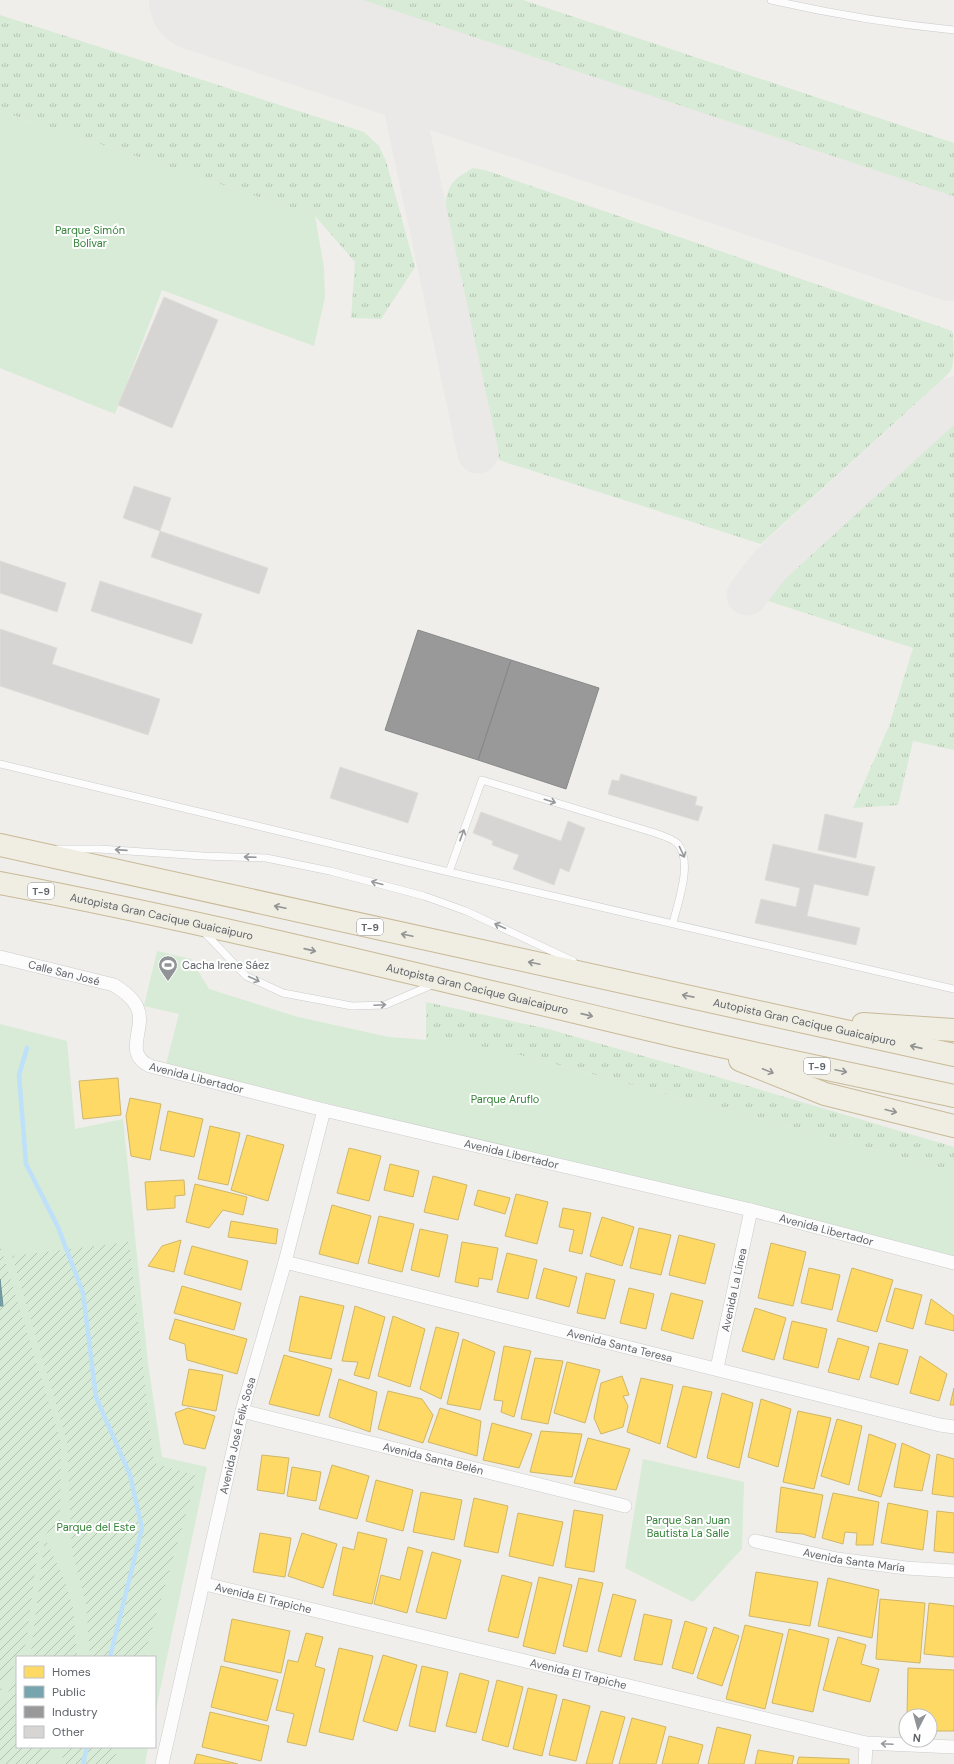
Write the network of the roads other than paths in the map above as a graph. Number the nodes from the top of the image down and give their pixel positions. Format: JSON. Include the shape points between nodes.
{"nodes":[{"id":1,"x":772,"y":0,"type":"edge"},
{"id":2,"x":954,"y":30,"type":"edge"},
{"id":3,"x":0,"y":764,"type":"edge"},
{"id":4,"x":0,"y":844,"type":"edge"},
{"id":5,"x":449,"y":872,"type":"junction"},
{"id":6,"x":0,"y":883,"type":"edge"},
{"id":7,"x":673,"y":923,"type":"junction"},
{"id":8,"x":196,"y":924,"type":"junction"},
{"id":9,"x":0,"y":957,"type":"edge"},
{"id":10,"x":443,"y":980,"type":"junction"},
{"id":11,"x":624,"y":983,"type":"junction"},
{"id":12,"x":954,"y":989,"type":"edge"},
{"id":13,"x":125,"y":993,"type":"joint"},
{"id":14,"x":788,"y":1018,"type":"junction"},
{"id":15,"x":954,"y":1030,"type":"edge"},
{"id":16,"x":679,"y":1036,"type":"junction"},
{"id":17,"x":954,"y":1055,"type":"edge"},
{"id":18,"x":954,"y":1096,"type":"edge"},
{"id":19,"x":324,"y":1110,"type":"junction"},
{"id":20,"x":954,"y":1126,"type":"edge"},
{"id":21,"x":751,"y":1210,"type":"junction"},
{"id":22,"x":285,"y":1262,"type":"junction"},
{"id":23,"x":954,"y":1264,"type":"edge"},
{"id":24,"x":717,"y":1368,"type":"junction"},
{"id":25,"x":242,"y":1411,"type":"junction"},
{"id":26,"x":954,"y":1427,"type":"edge"},
{"id":27,"x":624,"y":1506,"type":"dead end"},
{"id":28,"x":755,"y":1541,"type":"dead end"},
{"id":29,"x":954,"y":1571,"type":"edge"},
{"id":30,"x":205,"y":1584,"type":"junction"},
{"id":31,"x":866,"y":1743,"type":"junction"},
{"id":32,"x":954,"y":1747,"type":"edge"},
{"id":33,"x":162,"y":1764,"type":"edge"},
{"id":34,"x":865,"y":1764,"type":"edge"}],
"edges":[{"from":1,"to":2,"type":"lane","via":[[903,25]]},
{"from":3,"to":5,"type":"lane"},
{"from":11,"to":4,"type":"highway","name":"Autopista Gran Cacique Guaicaipuro","number":"T-9","one_way":true},
{"from":11,"to":4,"type":"lane","one_way":true,"via":[[545,950],[466,911],[424,896],[330,870],[266,858],[99,849],[46,849]]},
{"from":5,"to":7,"type":"lane"},
{"from":5,"to":7,"type":"lane","one_way":true,"via":[[482,780],[655,833],[678,843],[685,859],[684,879]]},
{"from":6,"to":8,"type":"highway","name":"Autopista Gran Cacique Guaicaipuro","number":"T-9"},
{"from":7,"to":12,"type":"lane"},
{"from":8,"to":10,"type":"highway","name":"Autopista Gran Cacique Guaicaipuro","number":"T-9","one_way":true},
{"from":8,"to":10,"type":"lane","one_way":true,"via":[[246,976],[283,993],[352,1006],[385,1005]]},
{"from":9,"to":13,"type":"street","name":"Calle San José","via":[[114,985]]},
{"from":10,"to":16,"type":"highway","name":"Autopista Gran Cacique Guaicaipuro","number":"T-9","one_way":true},
{"from":14,"to":11,"type":"highway","name":"Autopista Gran Cacique Guaicaipuro","number":"T-9","one_way":true},
{"from":13,"to":19,"type":"street","name":"Avenida Libertador","via":[[137,1008],[139,1017],[136,1047],[142,1062]]},
{"from":14,"to":15,"type":"highway"},
{"from":17,"to":14,"type":"highway","name":"Autopista Gran Cacique Guaicaipuro","number":"T-9","one_way":true},
{"from":16,"to":18,"type":"highway","name":"Autopista Gran Cacique Guaicaipuro","number":"T-9","one_way":true},
{"from":16,"to":20,"type":"highway","one_way":true,"via":[[825,1094]]},
{"from":19,"to":21,"type":"street","name":"Avenida Libertador"},
{"from":19,"to":22,"type":"street","name":"Avenida José Felix Sosa"},
{"from":21,"to":23,"type":"street","name":"Avenida Libertador"},
{"from":21,"to":24,"type":"street","name":"Avenida La Línea"},
{"from":22,"to":24,"type":"street","name":"Avenida Santa Teresa"},
{"from":22,"to":25,"type":"street","name":"Avenida José Felix Sosa"},
{"from":24,"to":26,"type":"street","name":"Avenida Santa Teresa"},
{"from":25,"to":27,"type":"street","name":"Avenida Santa Belén"},
{"from":25,"to":30,"type":"street","name":"Avenida José Felix Sosa"},
{"from":28,"to":29,"type":"street","name":"Avenida Santa María","via":[[837,1559]]},
{"from":30,"to":31,"type":"street","name":"Avenida El Trapiche"},
{"from":30,"to":33,"type":"street","name":"Avenida José Felix Sosa"},
{"from":32,"to":31,"type":"street","name":"Avenida El Trapiche","one_way":true},
{"from":31,"to":34,"type":"street"}]}
